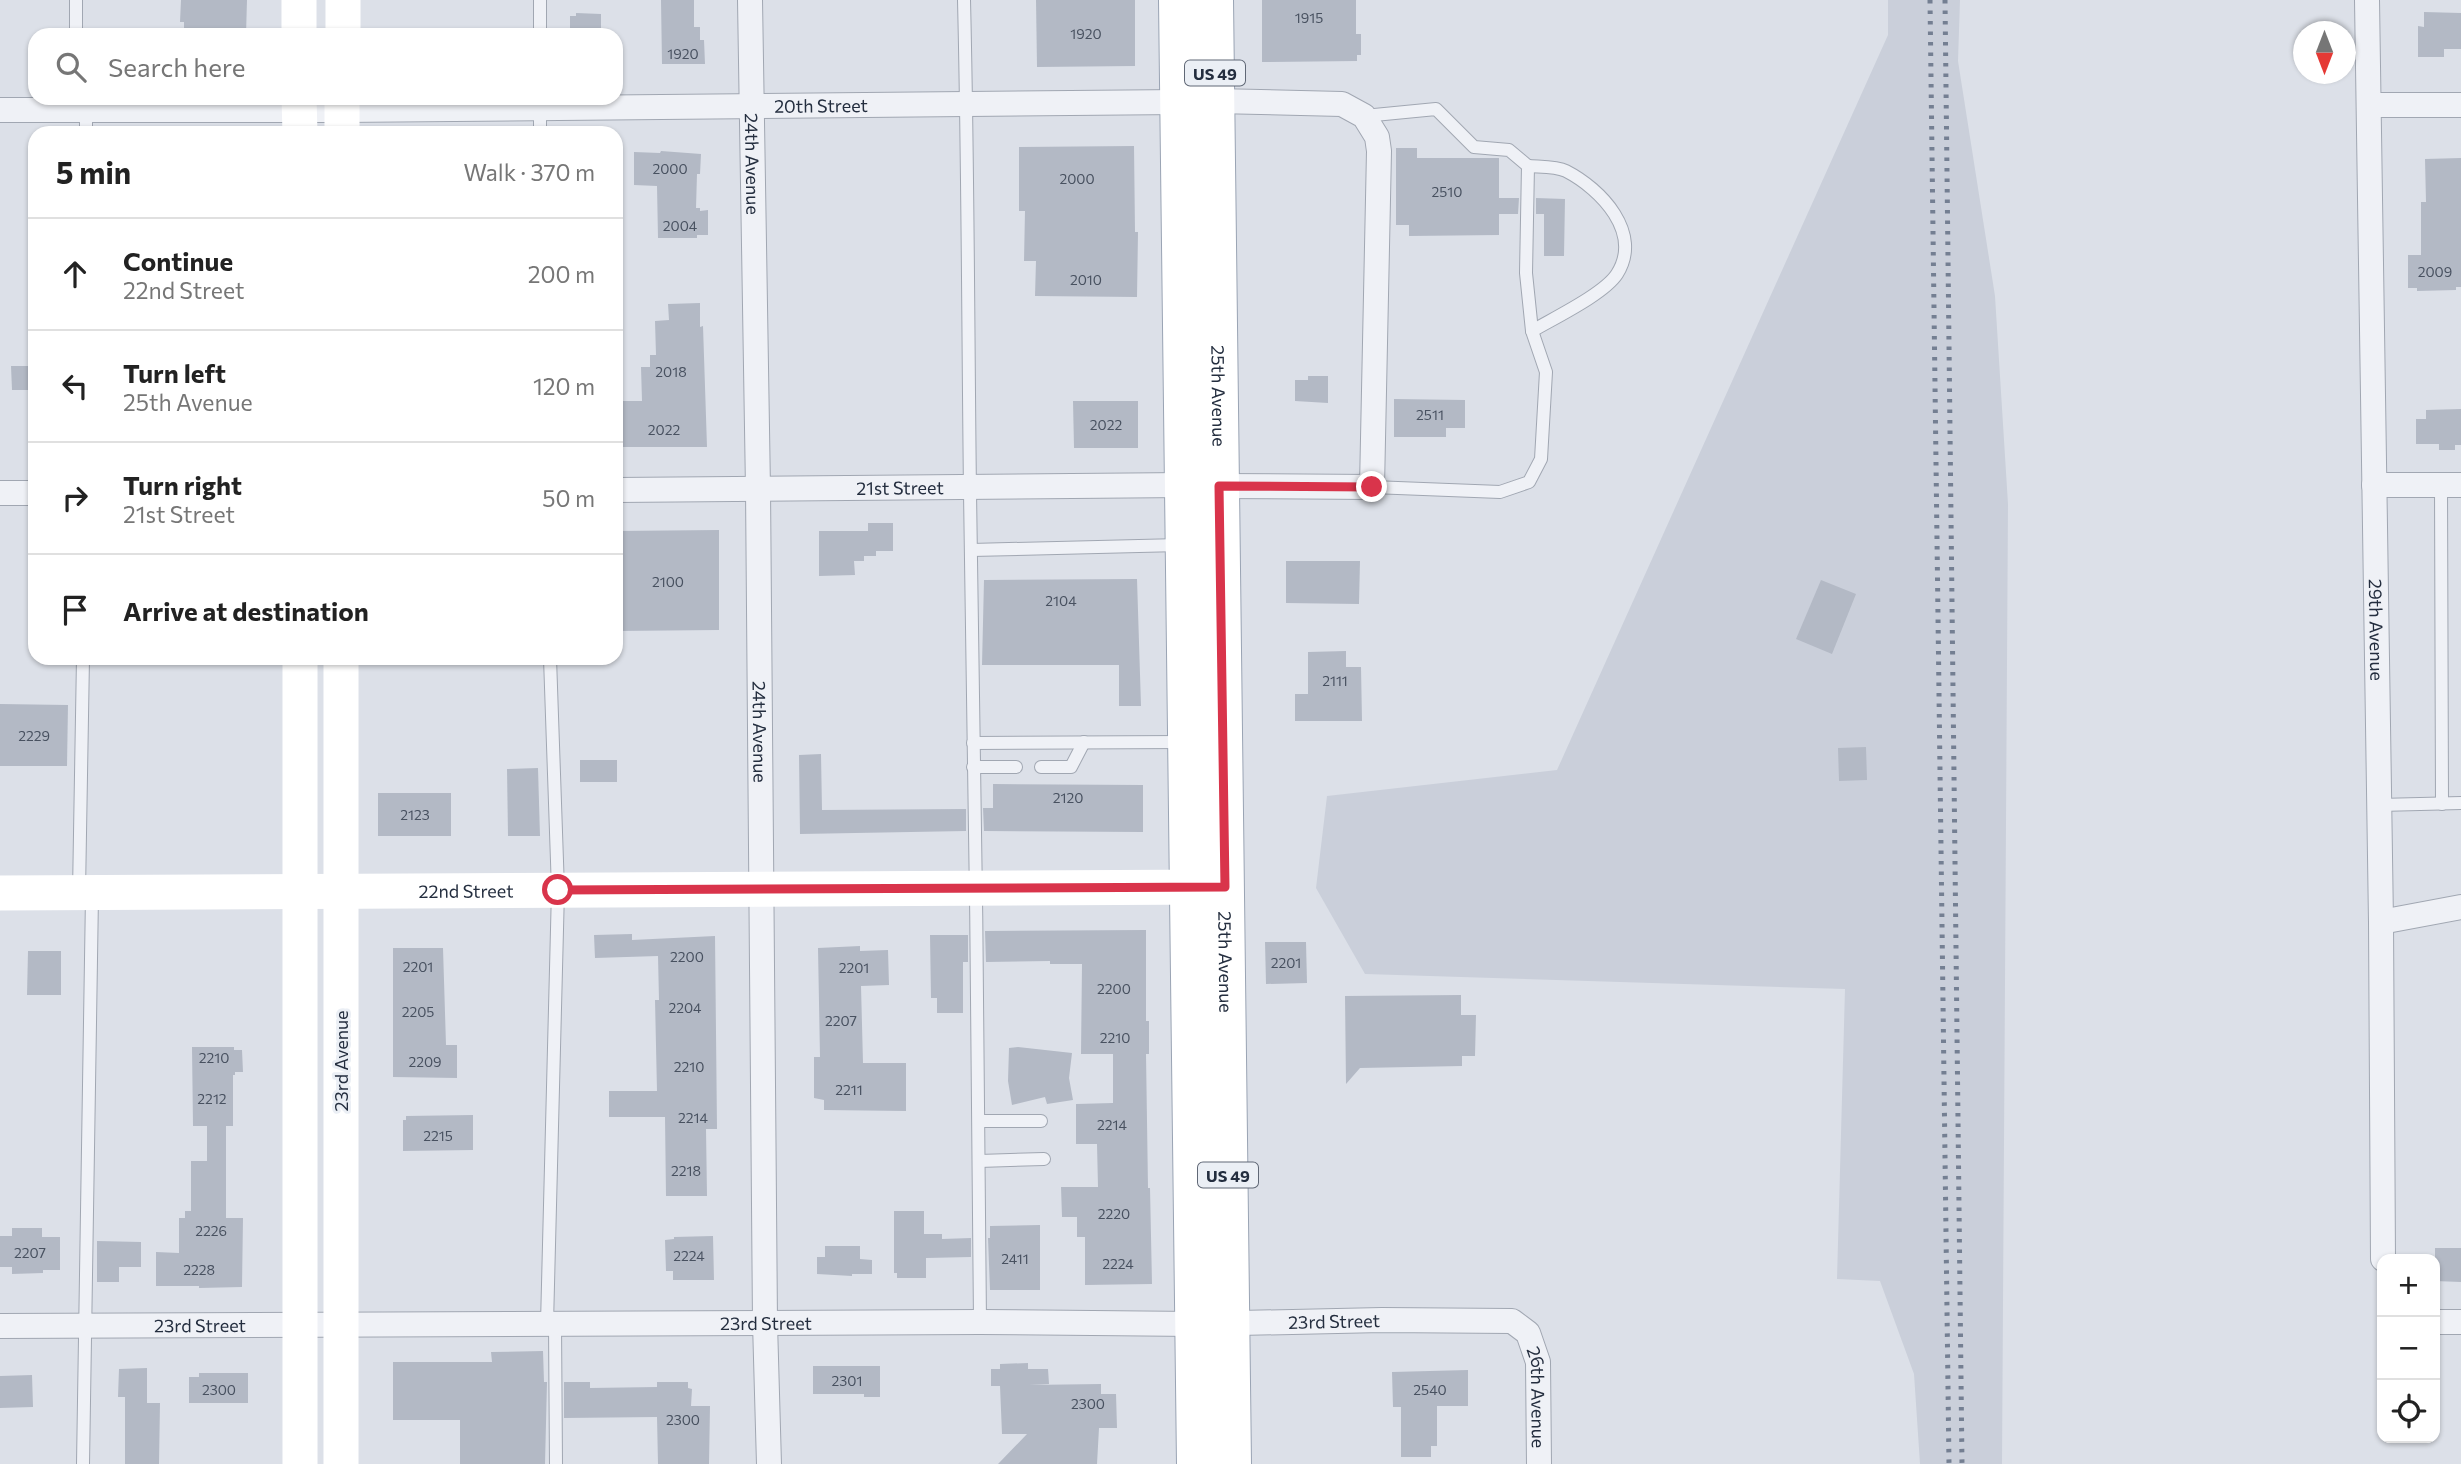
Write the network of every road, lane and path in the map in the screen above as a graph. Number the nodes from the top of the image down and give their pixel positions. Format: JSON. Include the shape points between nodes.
{"nodes":[{"id":1,"x":76,"y":0,"type":"edge"},
{"id":2,"x":299,"y":0,"type":"edge"},
{"id":3,"x":343,"y":0,"type":"edge"},
{"id":4,"x":540,"y":0,"type":"edge"},
{"id":5,"x":750,"y":0,"type":"edge"},
{"id":6,"x":964,"y":0,"type":"edge"},
{"id":7,"x":1178,"y":0,"type":"edge"},
{"id":8,"x":1214,"y":0,"type":"edge"},
{"id":9,"x":2367,"y":0,"type":"edge"},
{"id":10,"x":76,"y":28,"type":"edge"},
{"id":11,"x":299,"y":28,"type":"edge"},
{"id":12,"x":343,"y":28,"type":"edge"},
{"id":13,"x":540,"y":28,"type":"edge"},
{"id":14,"x":1197,"y":101,"type":"junction"},
{"id":15,"x":967,"y":104,"type":"junction"},
{"id":16,"x":2369,"y":105,"type":"junction"},
{"id":17,"x":2461,"y":105,"type":"edge"},
{"id":18,"x":752,"y":107,"type":"junction"},
{"id":19,"x":0,"y":110,"type":"edge"},
{"id":20,"x":81,"y":113,"type":"edge"},
{"id":21,"x":540,"y":113,"type":"edge"},
{"id":22,"x":300,"y":114,"type":"edge"},
{"id":23,"x":342,"y":114,"type":"edge"},
{"id":24,"x":1364,"y":116,"type":"junction"},
{"id":25,"x":1528,"y":166,"type":"junction"},
{"id":26,"x":1532,"y":331,"type":"junction"},
{"id":27,"x":1202,"y":485,"type":"junction"},
{"id":28,"x":2374,"y":485,"type":"junction"},
{"id":29,"x":2451,"y":485,"type":"edge"},
{"id":30,"x":970,"y":487,"type":"junction"},
{"id":31,"x":1372,"y":487,"type":"junction"},
{"id":32,"x":758,"y":489,"type":"junction"},
{"id":33,"x":623,"y":490,"type":"edge"},
{"id":34,"x":0,"y":493,"type":"edge"},
{"id":35,"x":28,"y":493,"type":"edge"},
{"id":36,"x":1185,"y":545,"type":"junction"},
{"id":37,"x":971,"y":550,"type":"junction"},
{"id":38,"x":83,"y":665,"type":"edge"},
{"id":39,"x":300,"y":665,"type":"edge"},
{"id":40,"x":341,"y":665,"type":"edge"},
{"id":41,"x":550,"y":665,"type":"edge"},
{"id":42,"x":1084,"y":742,"type":"junction"},
{"id":43,"x":1188,"y":742,"type":"junction"},
{"id":44,"x":973,"y":743,"type":"junction"},
{"id":45,"x":973,"y":767,"type":"junction"},
{"id":46,"x":1016,"y":767,"type":"dead end"},
{"id":47,"x":1041,"y":767,"type":"dead end"},
{"id":48,"x":2461,"y":803,"type":"edge"},
{"id":49,"x":2442,"y":804,"type":"junction"},
{"id":50,"x":2379,"y":805,"type":"junction"},
{"id":51,"x":1207,"y":887,"type":"junction"},
{"id":52,"x":974,"y":888,"type":"junction"},
{"id":53,"x":761,"y":889,"type":"junction"},
{"id":54,"x":558,"y":890,"type":"junction"},
{"id":55,"x":300,"y":891,"type":"junction"},
{"id":56,"x":341,"y":891,"type":"junction"},
{"id":57,"x":0,"y":892,"type":"edge"},
{"id":58,"x":86,"y":892,"type":"junction"},
{"id":59,"x":2461,"y":907,"type":"edge"},
{"id":60,"x":2381,"y":922,"type":"junction"},
{"id":61,"x":979,"y":1121,"type":"junction"},
{"id":62,"x":1041,"y":1121,"type":"dead end"},
{"id":63,"x":1044,"y":1159,"type":"dead end"},
{"id":64,"x":979,"y":1161,"type":"junction"},
{"id":65,"x":2383,"y":1254,"type":"edge"},
{"id":66,"x":980,"y":1322,"type":"junction"},
{"id":67,"x":2440,"y":1322,"type":"edge"},
{"id":68,"x":2461,"y":1322,"type":"edge"},
{"id":69,"x":765,"y":1323,"type":"junction"},
{"id":70,"x":1212,"y":1323,"type":"junction"},
{"id":71,"x":551,"y":1324,"type":"junction"},
{"id":72,"x":84,"y":1325,"type":"junction"},
{"id":73,"x":341,"y":1325,"type":"junction"},
{"id":74,"x":0,"y":1326,"type":"edge"},
{"id":75,"x":300,"y":1326,"type":"junction"},
{"id":76,"x":1528,"y":1333,"type":"joint"},
{"id":77,"x":83,"y":1464,"type":"edge"},
{"id":78,"x":300,"y":1464,"type":"edge"},
{"id":79,"x":341,"y":1464,"type":"edge"},
{"id":80,"x":556,"y":1464,"type":"edge"},
{"id":81,"x":769,"y":1464,"type":"edge"},
{"id":82,"x":1196,"y":1464,"type":"edge"},
{"id":83,"x":1232,"y":1464,"type":"edge"},
{"id":84,"x":1539,"y":1464,"type":"edge"}],
"edges":[{"from":1,"to":10,"type":"lane"},
{"from":2,"to":11,"type":"street"},
{"from":3,"to":12,"type":"street"},
{"from":4,"to":13,"type":"lane"},
{"from":5,"to":18,"type":"street","name":"24th Avenue"},
{"from":6,"to":15,"type":"lane"},
{"from":7,"to":14,"type":"main road","name":"25th Avenue","number":"US 49"},
{"from":8,"to":14,"type":"main road","name":"25th Avenue","number":"US 49"},
{"from":9,"to":16,"type":"street","name":"29th Avenue"},
{"from":14,"to":15,"type":"street","name":"20th Street"},
{"from":14,"to":24,"type":"street","name":"20th Street","via":[[1342,104]]},
{"from":14,"to":27,"type":"main road","name":"25th Avenue","number":"US 49"},
{"from":15,"to":18,"type":"street","name":"20th Street"},
{"from":15,"to":30,"type":"lane"},
{"from":16,"to":17,"type":"street"},
{"from":16,"to":28,"type":"street","name":"29th Avenue"},
{"from":18,"to":21,"type":"street","name":"20th Street"},
{"from":18,"to":32,"type":"street","name":"24th Avenue"},
{"from":19,"to":20,"type":"street","name":"20th Street"},
{"from":20,"to":22,"type":"street","name":"20th Street"},
{"from":21,"to":23,"type":"street","name":"20th Street"},
{"from":22,"to":23,"type":"street","name":"20th Street"},
{"from":24,"to":25,"type":"lane","via":[[1436,108],[1475,147],[1509,150]]},
{"from":24,"to":31,"type":"street","via":[[1379,151]]},
{"from":25,"to":26,"type":"lane","via":[[1526,273]]},
{"from":25,"to":26,"type":"lane","via":[[1564,170],[1609,204],[1617,216],[1625,257],[1616,275],[1599,290]]},
{"from":26,"to":31,"type":"lane","via":[[1546,372],[1541,459],[1530,482],[1500,492]]},
{"from":27,"to":30,"type":"street","name":"21st Street"},
{"from":27,"to":31,"type":"street","name":"21st Street"},
{"from":27,"to":36,"type":"main road","name":"25th Avenue","number":"US 49"},
{"from":27,"to":51,"type":"main road","name":"25th Avenue","number":"US 49"},
{"from":28,"to":29,"type":"street"},
{"from":28,"to":50,"type":"street","name":"29th Avenue"},
{"from":29,"to":49,"type":"lane"},
{"from":30,"to":32,"type":"street","name":"21st Street"},
{"from":30,"to":37,"type":"lane"},
{"from":32,"to":33,"type":"street","name":"21st Street"},
{"from":32,"to":53,"type":"street","name":"24th Avenue"},
{"from":34,"to":35,"type":"street"},
{"from":36,"to":37,"type":"lane"},
{"from":36,"to":43,"type":"main road","name":"25th Avenue","number":"US 49"},
{"from":37,"to":44,"type":"lane"},
{"from":38,"to":58,"type":"lane"},
{"from":39,"to":55,"type":"street"},
{"from":40,"to":56,"type":"street","name":"23rd Avenue"},
{"from":41,"to":54,"type":"lane"},
{"from":42,"to":43,"type":"lane"},
{"from":42,"to":44,"type":"lane"},
{"from":42,"to":47,"type":"lane","via":[[1071,766]]},
{"from":43,"to":51,"type":"main road","name":"25th Avenue","number":"US 49"},
{"from":44,"to":45,"type":"lane"},
{"from":45,"to":46,"type":"lane"},
{"from":45,"to":52,"type":"lane"},
{"from":48,"to":49,"type":"lane"},
{"from":49,"to":50,"type":"lane"},
{"from":50,"to":60,"type":"street","name":"29th Avenue"},
{"from":51,"to":52,"type":"street","name":"22nd Street"},
{"from":51,"to":70,"type":"main road","name":"25th Avenue","number":"US 49"},
{"from":52,"to":53,"type":"street","name":"22nd Street"},
{"from":52,"to":61,"type":"lane"},
{"from":53,"to":54,"type":"street","name":"22nd Street"},
{"from":53,"to":69,"type":"street","name":"24th Avenue"},
{"from":54,"to":56,"type":"street","name":"22nd Street"},
{"from":54,"to":71,"type":"lane"},
{"from":55,"to":56,"type":"street","name":"22nd Street"},
{"from":55,"to":58,"type":"street","name":"22nd Street"},
{"from":55,"to":75,"type":"street"},
{"from":56,"to":73,"type":"street","name":"23rd Avenue"},
{"from":57,"to":58,"type":"street","name":"22nd Street"},
{"from":58,"to":72,"type":"lane"},
{"from":59,"to":60,"type":"street"},
{"from":60,"to":65,"type":"street","name":"29th Avenue"},
{"from":61,"to":62,"type":"lane"},
{"from":61,"to":64,"type":"lane"},
{"from":63,"to":64,"type":"lane"},
{"from":64,"to":66,"type":"lane"},
{"from":66,"to":69,"type":"street","name":"23rd Street"},
{"from":66,"to":70,"type":"street","name":"23rd Street"},
{"from":67,"to":68,"type":"street"},
{"from":69,"to":71,"type":"street","name":"23rd Street"},
{"from":69,"to":81,"type":"street","name":"24th Avenue"},
{"from":70,"to":76,"type":"street","name":"23rd Street","via":[[1512,1321]]},
{"from":70,"to":82,"type":"main road","name":"25th Avenue","number":"US 49"},
{"from":70,"to":83,"type":"main road","name":"25th Avenue","number":"US 49"},
{"from":71,"to":73,"type":"street","name":"23rd Street"},
{"from":71,"to":80,"type":"lane"},
{"from":72,"to":74,"type":"street","name":"23rd Street"},
{"from":72,"to":75,"type":"street","name":"23rd Street"},
{"from":72,"to":77,"type":"lane"},
{"from":73,"to":75,"type":"street","name":"23rd Street"},
{"from":73,"to":79,"type":"street","name":"23rd Avenue"},
{"from":75,"to":78,"type":"street"},
{"from":76,"to":84,"type":"street","name":"26th Avenue","via":[[1538,1362]]}]}
